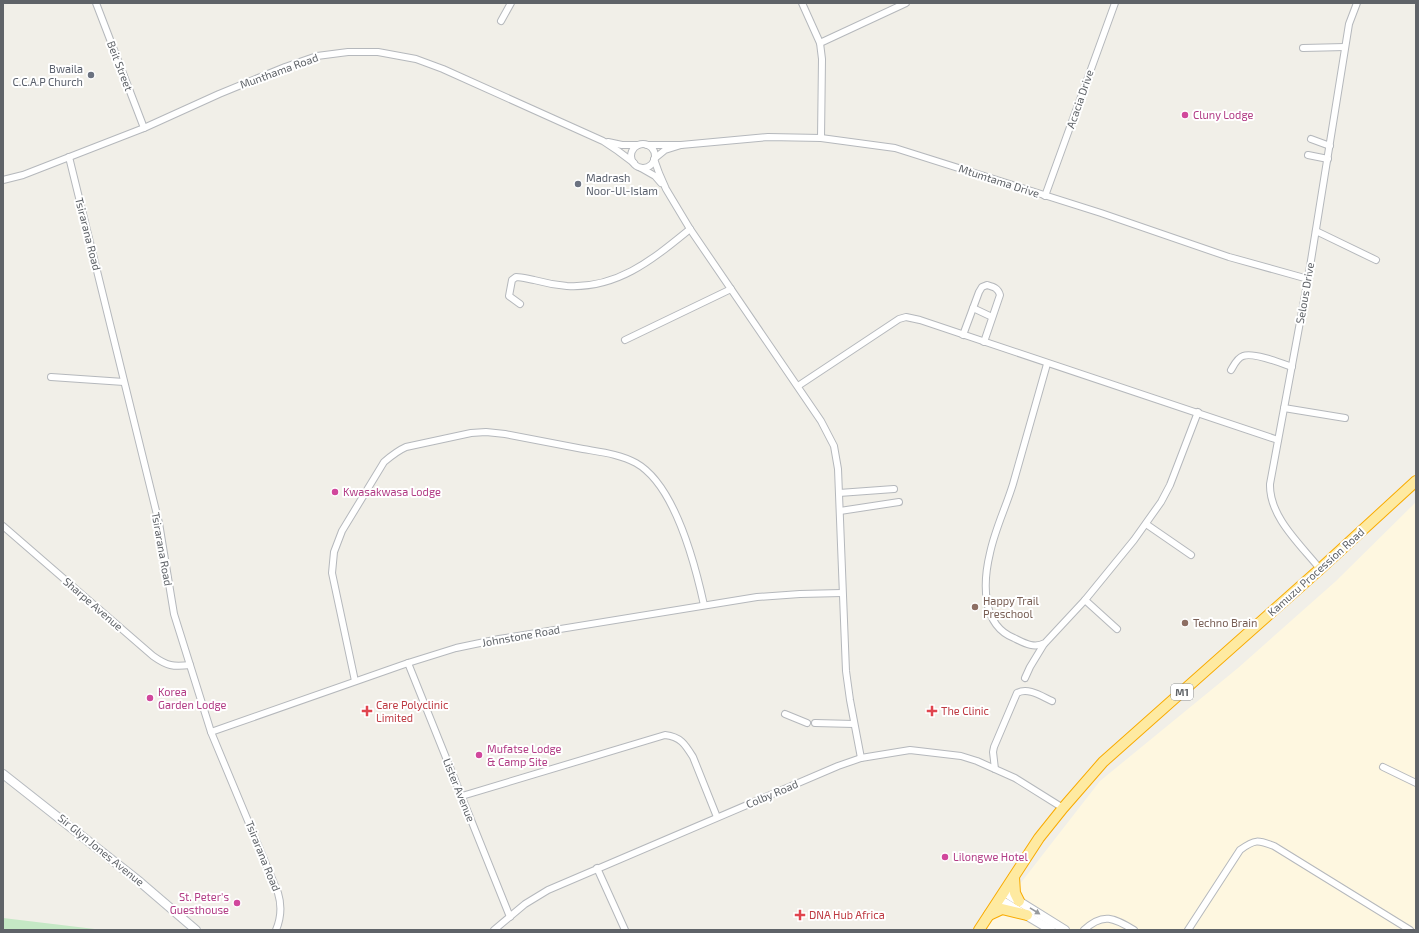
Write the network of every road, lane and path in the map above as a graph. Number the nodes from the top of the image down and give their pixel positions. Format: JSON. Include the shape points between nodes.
{"nodes":[{"id":1,"x":96,"y":3,"type":"edge"},
{"id":2,"x":511,"y":3,"type":"edge"},
{"id":3,"x":802,"y":3,"type":"edge"},
{"id":4,"x":906,"y":3,"type":"edge"},
{"id":5,"x":1115,"y":3,"type":"edge"},
{"id":6,"x":1357,"y":3,"type":"edge"},
{"id":7,"x":501,"y":21,"type":"dead end"},
{"id":8,"x":820,"y":44,"type":"junction"},
{"id":9,"x":1345,"y":47,"type":"junction"},
{"id":10,"x":1302,"y":48,"type":"dead end"},
{"id":11,"x":144,"y":128,"type":"junction"},
{"id":12,"x":821,"y":138,"type":"junction"},
{"id":13,"x":1311,"y":139,"type":"dead end"},
{"id":14,"x":603,"y":141,"type":"junction"},
{"id":15,"x":647,"y":144,"type":"junction"},
{"id":16,"x":638,"y":145,"type":"junction"},
{"id":17,"x":681,"y":145,"type":"junction"},
{"id":18,"x":1330,"y":146,"type":"junction"},
{"id":19,"x":1308,"y":155,"type":"dead end"},
{"id":20,"x":69,"y":157,"type":"junction"},
{"id":21,"x":1328,"y":159,"type":"junction"},
{"id":22,"x":654,"y":160,"type":"junction"},
{"id":23,"x":634,"y":163,"type":"junction"},
{"id":24,"x":641,"y":168,"type":"junction"},
{"id":25,"x":3,"y":180,"type":"edge"},
{"id":26,"x":666,"y":189,"type":"junction"},
{"id":27,"x":1045,"y":196,"type":"junction"},
{"id":28,"x":690,"y":229,"type":"junction"},
{"id":29,"x":1316,"y":232,"type":"junction"},
{"id":30,"x":1376,"y":260,"type":"dead end"},
{"id":31,"x":1308,"y":279,"type":"junction"},
{"id":32,"x":731,"y":289,"type":"junction"},
{"id":33,"x":520,"y":304,"type":"dead end"},
{"id":34,"x":974,"y":308,"type":"junction"},
{"id":35,"x":992,"y":317,"type":"junction"},
{"id":36,"x":963,"y":335,"type":"junction"},
{"id":37,"x":625,"y":340,"type":"dead end"},
{"id":38,"x":984,"y":342,"type":"junction"},
{"id":39,"x":1047,"y":364,"type":"junction"},
{"id":40,"x":1292,"y":366,"type":"junction"},
{"id":41,"x":1231,"y":370,"type":"dead end"},
{"id":42,"x":51,"y":377,"type":"dead end"},
{"id":43,"x":124,"y":382,"type":"junction"},
{"id":44,"x":798,"y":386,"type":"junction"},
{"id":45,"x":1284,"y":408,"type":"junction"},
{"id":46,"x":1198,"y":412,"type":"junction"},
{"id":47,"x":1345,"y":418,"type":"dead end"},
{"id":48,"x":1278,"y":440,"type":"junction"},
{"id":49,"x":1416,"y":481,"type":"edge"},
{"id":50,"x":894,"y":489,"type":"dead end"},
{"id":51,"x":839,"y":493,"type":"junction"},
{"id":52,"x":899,"y":502,"type":"dead end"},
{"id":53,"x":840,"y":511,"type":"junction"},
{"id":54,"x":1146,"y":524,"type":"junction"},
{"id":55,"x":3,"y":526,"type":"edge"},
{"id":56,"x":1191,"y":556,"type":"dead end"},
{"id":57,"x":1320,"y":569,"type":"junction"},
{"id":58,"x":842,"y":593,"type":"junction"},
{"id":59,"x":1085,"y":600,"type":"junction"},
{"id":60,"x":704,"y":605,"type":"junction"},
{"id":61,"x":1117,"y":629,"type":"dead end"},
{"id":62,"x":1045,"y":643,"type":"junction"},
{"id":63,"x":408,"y":663,"type":"junction"},
{"id":64,"x":190,"y":665,"type":"junction"},
{"id":65,"x":1025,"y":678,"type":"dead end"},
{"id":66,"x":355,"y":681,"type":"junction"},
{"id":67,"x":1052,"y":701,"type":"dead end"},
{"id":68,"x":785,"y":714,"type":"dead end"},
{"id":69,"x":807,"y":722,"type":"dead end"},
{"id":70,"x":815,"y":723,"type":"dead end"},
{"id":71,"x":854,"y":724,"type":"junction"},
{"id":72,"x":211,"y":732,"type":"junction"},
{"id":73,"x":861,"y":758,"type":"junction"},
{"id":74,"x":1383,"y":767,"type":"dead end"},
{"id":75,"x":995,"y":769,"type":"junction"},
{"id":76,"x":3,"y":774,"type":"edge"},
{"id":77,"x":1416,"y":783,"type":"edge"},
{"id":78,"x":462,"y":796,"type":"junction"},
{"id":79,"x":1063,"y":808,"type":"junction"},
{"id":80,"x":717,"y":817,"type":"junction"},
{"id":81,"x":597,"y":868,"type":"junction"},
{"id":82,"x":1014,"y":877,"type":"junction"},
{"id":83,"x":1002,"y":895,"type":"junction"},
{"id":84,"x":1019,"y":901,"type":"junction"},
{"id":85,"x":1027,"y":915,"type":"junction"},
{"id":86,"x":989,"y":916,"type":"junction"},
{"id":87,"x":510,"y":917,"type":"junction"},
{"id":88,"x":196,"y":930,"type":"edge"},
{"id":89,"x":276,"y":930,"type":"edge"},
{"id":90,"x":494,"y":930,"type":"edge"},
{"id":91,"x":625,"y":930,"type":"edge"},
{"id":92,"x":979,"y":930,"type":"edge"},
{"id":93,"x":1051,"y":930,"type":"edge"},
{"id":94,"x":1065,"y":930,"type":"edge"},
{"id":95,"x":1084,"y":930,"type":"edge"},
{"id":96,"x":1134,"y":930,"type":"edge"},
{"id":97,"x":1188,"y":930,"type":"edge"},
{"id":98,"x":1410,"y":930,"type":"edge"}],
"edges":[{"from":1,"to":11,"type":"street","name":"Beit Street"},
{"from":2,"to":7,"type":"street"},
{"from":3,"to":8,"type":"street"},
{"from":4,"to":8,"type":"street"},
{"from":5,"to":27,"type":"street","name":"Acacia Drive"},
{"from":6,"to":9,"type":"street","name":"Selous Drive","via":[[1349,24]]},
{"from":8,"to":12,"type":"street"},
{"from":9,"to":10,"type":"street"},
{"from":9,"to":18,"type":"street","name":"Selous Drive"},
{"from":11,"to":14,"type":"street","name":"Munthama Road","via":[[204,100],[302,61],[332,54],[363,51],[416,59],[443,69]]},
{"from":11,"to":20,"type":"street","name":"Munthama Road"},
{"from":12,"to":17,"type":"street","name":"Mtumtama Drive","via":[[768,137]]},
{"from":12,"to":27,"type":"street","name":"Mtumtama Drive","via":[[895,148]]},
{"from":13,"to":18,"type":"street"},
{"from":14,"to":16,"type":"street"},
{"from":14,"to":23,"type":"street"},
{"from":15,"to":16,"type":"street"},
{"from":15,"to":17,"type":"street"},
{"from":15,"to":22,"type":"street","via":[[654,152]]},
{"from":16,"to":23,"type":"street","via":[[632,151]]},
{"from":17,"to":22,"type":"street","via":[[665,150]]},
{"from":18,"to":21,"type":"street","name":"Selous Drive"},
{"from":19,"to":21,"type":"street"},
{"from":20,"to":25,"type":"street","name":"Munthama Road"},
{"from":20,"to":43,"type":"street","name":"Tsirarana Road"},
{"from":21,"to":29,"type":"street","name":"Selous Drive"},
{"from":22,"to":24,"type":"street","via":[[649,166]]},
{"from":22,"to":26,"type":"street"},
{"from":23,"to":24,"type":"street"},
{"from":24,"to":26,"type":"street","via":[[655,176]]},
{"from":26,"to":28,"type":"street"},
{"from":27,"to":31,"type":"street","name":"Mtumtama Drive","via":[[1229,257]]},
{"from":28,"to":32,"type":"street"},
{"from":28,"to":33,"type":"street","via":[[655,257],[622,276],[584,285],[566,286],[516,277],[512,280],[509,296]]},
{"from":29,"to":30,"type":"street"},
{"from":29,"to":31,"type":"street","name":"Selous Drive"},
{"from":31,"to":40,"type":"street","name":"Selous Drive"},
{"from":32,"to":37,"type":"street"},
{"from":32,"to":44,"type":"street"},
{"from":34,"to":35,"type":"street"},
{"from":34,"to":35,"type":"street","via":[[982,287],[987,285],[996,288],[1000,295]]},
{"from":34,"to":36,"type":"street"},
{"from":35,"to":38,"type":"street"},
{"from":36,"to":38,"type":"street"},
{"from":36,"to":44,"type":"street","via":[[912,318],[899,319]]},
{"from":38,"to":39,"type":"street"},
{"from":39,"to":46,"type":"street"},
{"from":39,"to":62,"type":"street","via":[[1011,491],[990,552],[987,576],[988,610],[1001,632],[1032,646]]},
{"from":40,"to":41,"type":"street","via":[[1247,355],[1238,359]]},
{"from":40,"to":45,"type":"street","name":"Selous Drive"},
{"from":42,"to":43,"type":"street"},
{"from":43,"to":64,"type":"street","name":"Tsirarana Road","via":[[162,536],[174,614]]},
{"from":44,"to":51,"type":"street","via":[[834,446]]},
{"from":45,"to":47,"type":"street"},
{"from":45,"to":48,"type":"street","name":"Selous Drive"},
{"from":46,"to":48,"type":"street"},
{"from":46,"to":54,"type":"street","via":[[1170,485]]},
{"from":48,"to":57,"type":"street","name":"Selous Drive","via":[[1270,484],[1273,506]]},
{"from":49,"to":57,"type":"highway","name":"Kamuzu Procession Road","number":"M1"},
{"from":50,"to":51,"type":"street"},
{"from":51,"to":53,"type":"street"},
{"from":52,"to":53,"type":"street"},
{"from":53,"to":58,"type":"street"},
{"from":54,"to":56,"type":"street"},
{"from":54,"to":59,"type":"street"},
{"from":55,"to":64,"type":"street","name":"Sharpe Avenue","via":[[161,662],[171,666]]},
{"from":57,"to":79,"type":"highway","name":"Kamuzu Procession Road","number":"M1","via":[[1103,762]]},
{"from":58,"to":60,"type":"street","name":"Johnstone Road","via":[[778,595]]},
{"from":58,"to":71,"type":"street","via":[[846,671]]},
{"from":59,"to":61,"type":"street"},
{"from":59,"to":62,"type":"street"},
{"from":60,"to":63,"type":"street","name":"Johnstone Road","via":[[485,642]]},
{"from":60,"to":66,"type":"street","via":[[683,530],[658,482],[640,466],[619,456],[505,434],[486,432],[458,435],[406,447],[390,456],[337,542],[332,573]]},
{"from":62,"to":65,"type":"street"},
{"from":63,"to":66,"type":"street","name":"Johnstone Road"},
{"from":63,"to":78,"type":"street","name":"Lister Avenue"},
{"from":64,"to":72,"type":"street","name":"Tsirarana Road"},
{"from":66,"to":72,"type":"street","name":"Johnstone Road"},
{"from":67,"to":75,"type":"street","via":[[1030,691],[1023,690],[1017,693],[994,747]]},
{"from":68,"to":69,"type":"street"},
{"from":70,"to":71,"type":"street"},
{"from":71,"to":73,"type":"street"},
{"from":72,"to":89,"type":"street","name":"Tsirarana Road","via":[[278,893],[281,909]]},
{"from":73,"to":75,"type":"street","name":"Colby Road","via":[[910,750],[924,751],[969,758]]},
{"from":73,"to":80,"type":"street","name":"Colby Road"},
{"from":74,"to":77,"type":"street"},
{"from":75,"to":79,"type":"street","name":"Colby Road","via":[[1015,778]]},
{"from":76,"to":88,"type":"main road","name":"Sir Glyn Jones Avenue","via":[[140,882]]},
{"from":78,"to":80,"type":"street","via":[[654,738],[675,736],[691,753]]},
{"from":78,"to":87,"type":"street","name":"Lister Avenue"},
{"from":79,"to":82,"type":"highway","name":"Kamuzu Procession Road","number":"M1","via":[[1039,838]]},
{"from":80,"to":81,"type":"street","name":"Colby Road"},
{"from":81,"to":87,"type":"street","name":"Colby Road","via":[[548,890]]},
{"from":81,"to":91,"type":"street"},
{"from":82,"to":83,"type":"highway","name":"Kamuzu Procession Road","number":"M1"},
{"from":82,"to":84,"type":"highway","via":[[1015,893]]},
{"from":83,"to":84,"type":"main road"},
{"from":83,"to":85,"type":"main road"},
{"from":83,"to":86,"type":"highway","name":"Kamuzu Procession Road","number":"M1"},
{"from":84,"to":94,"type":"main road","one_way":true},
{"from":85,"to":86,"type":"highway","via":[[1002,909]]},
{"from":85,"to":93,"type":"main road"},
{"from":86,"to":92,"type":"highway","name":"Kamuzu Procession Road","number":"M1"},
{"from":87,"to":90,"type":"street","name":"Colby Road"},
{"from":95,"to":96,"type":"street","via":[[1097,920],[1107,918],[1119,921]]},
{"from":97,"to":98,"type":"street","via":[[1240,850],[1250,842],[1259,841],[1274,846]]}]}
